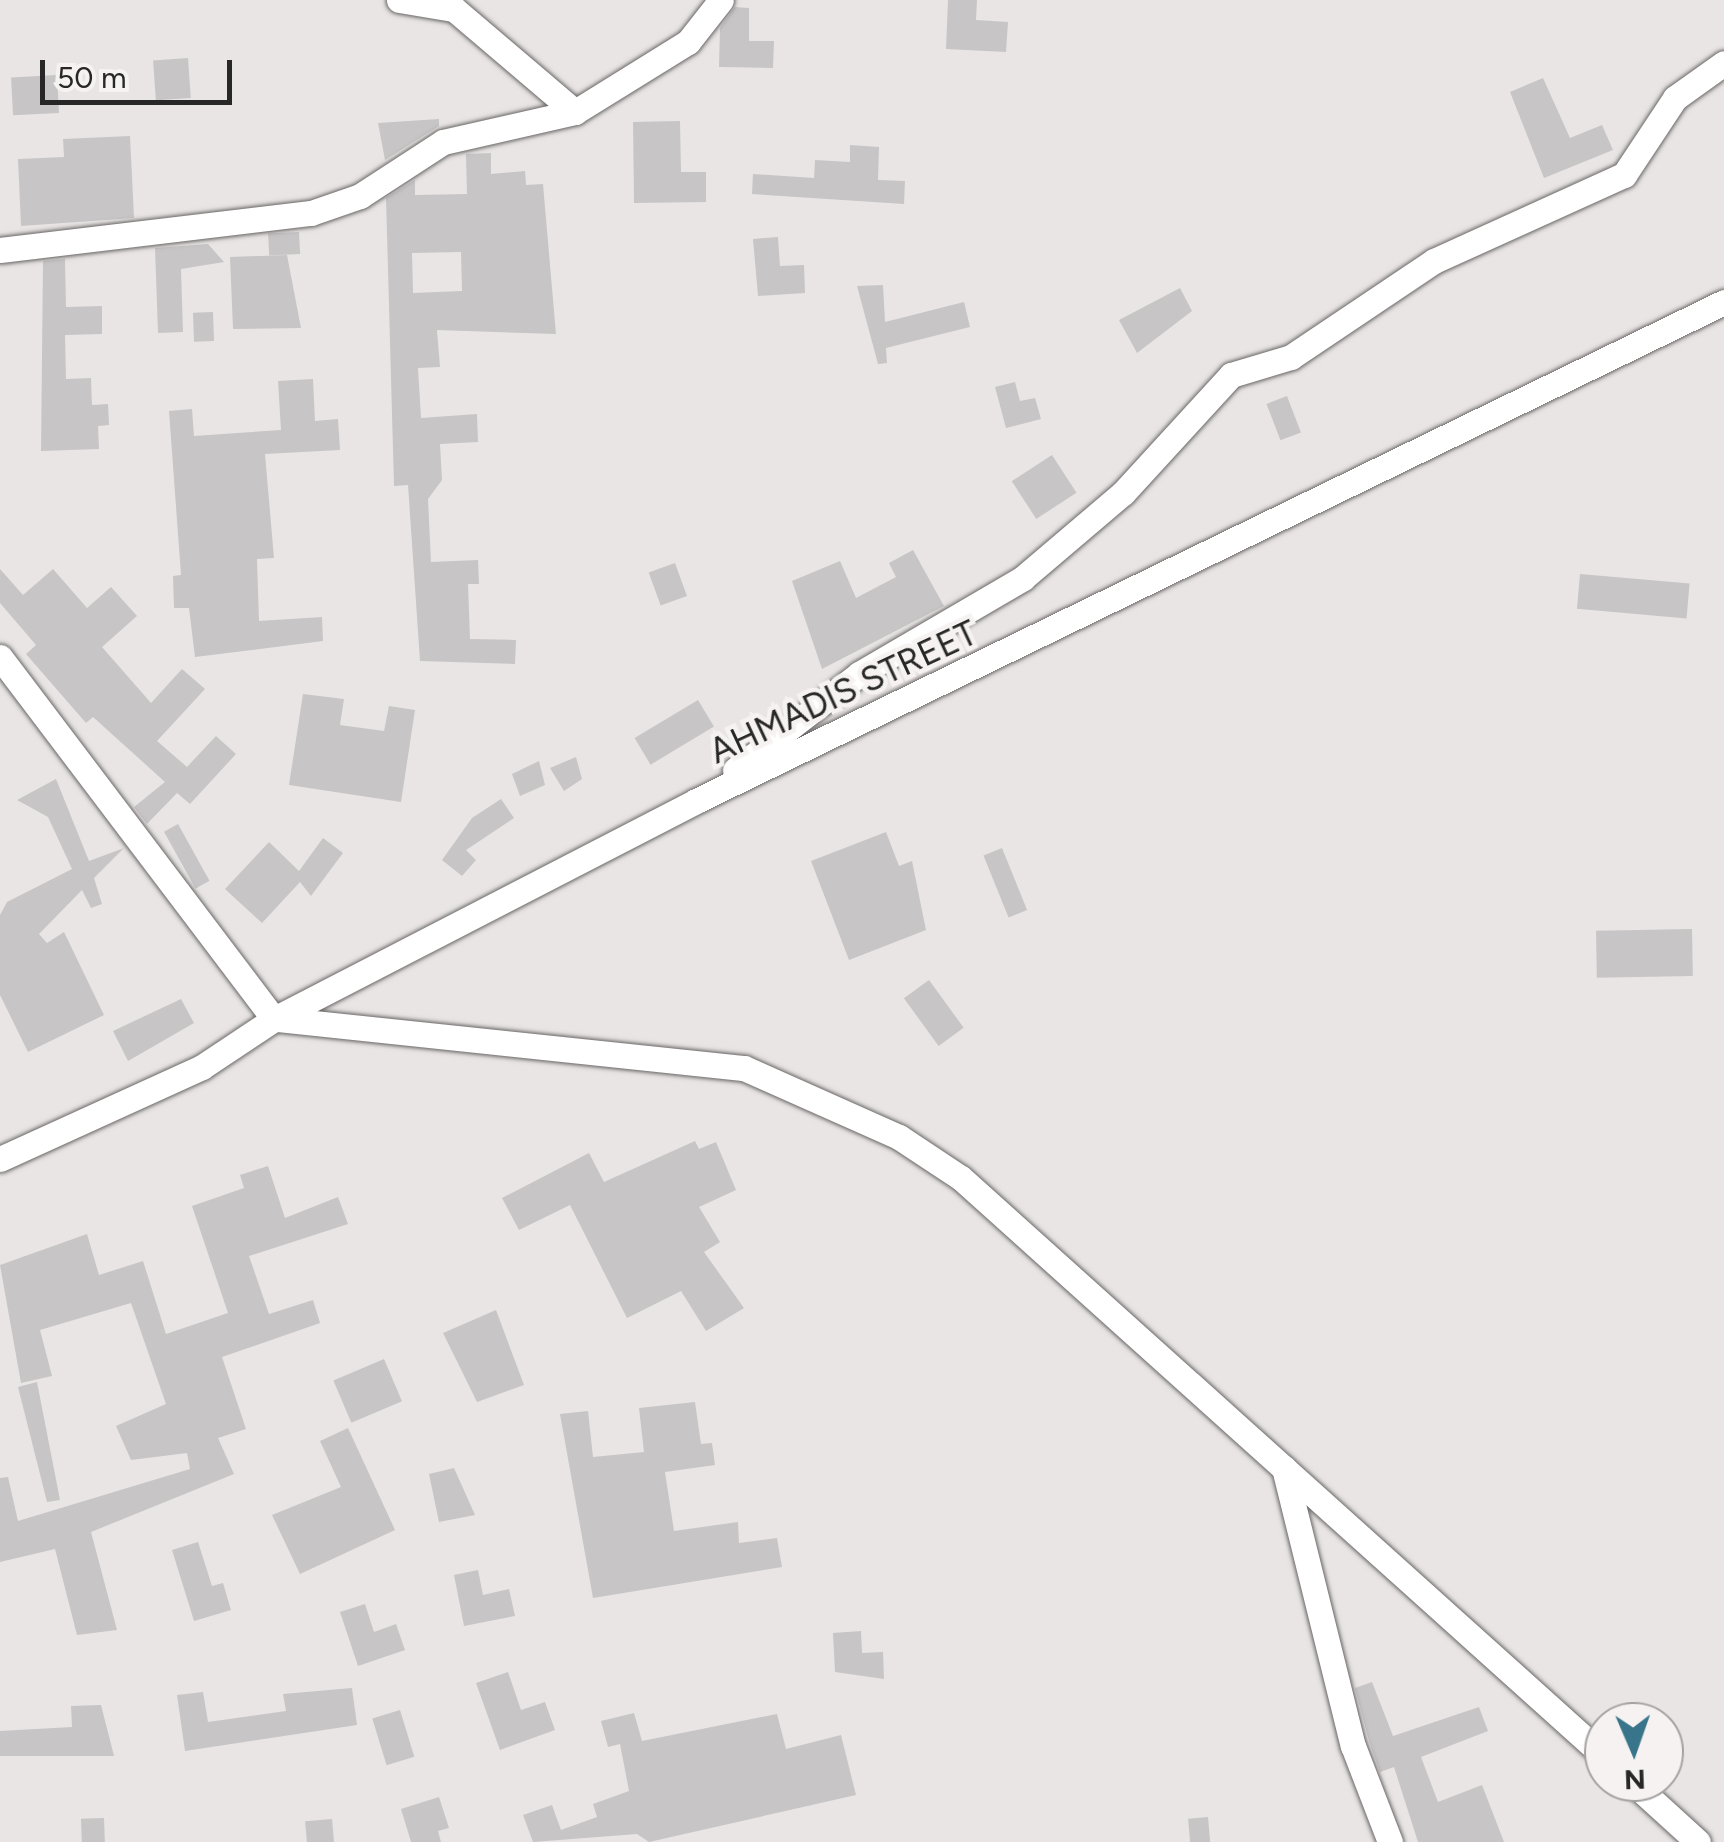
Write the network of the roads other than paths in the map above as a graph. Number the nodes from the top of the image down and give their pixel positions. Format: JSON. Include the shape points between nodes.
{"nodes":[{"id":1,"x":399,"y":0,"type":"edge"},
{"id":2,"x":721,"y":0,"type":"edge"},
{"id":3,"x":1724,"y":63,"type":"edge"},
{"id":4,"x":575,"y":112,"type":"junction"},
{"id":5,"x":0,"y":250,"type":"edge"},
{"id":6,"x":1724,"y":302,"type":"edge"},
{"id":7,"x":0,"y":657,"type":"edge"},
{"id":8,"x":696,"y":800,"type":"junction"},
{"id":9,"x":274,"y":1020,"type":"junction"},
{"id":10,"x":0,"y":1160,"type":"edge"},
{"id":11,"x":1283,"y":1464,"type":"junction"},
{"id":12,"x":1584,"y":1738,"type":"edge"},
{"id":13,"x":1654,"y":1802,"type":"edge"},
{"id":14,"x":1390,"y":1842,"type":"edge"},
{"id":15,"x":1698,"y":1842,"type":"edge"}],
"edges":[{"from":1,"to":4,"type":"street","via":[[454,9]]},
{"from":2,"to":4,"type":"street","via":[[688,42]]},
{"from":3,"to":8,"type":"street","via":[[1675,98],[1624,174],[1434,261],[1291,357],[1231,375],[1123,493],[1023,578],[859,674]]},
{"from":4,"to":5,"type":"street","via":[[443,142],[360,196],[311,213]]},
{"from":6,"to":8,"type":"street","name":"AHMADIS STREET"},
{"from":7,"to":9,"type":"street"},
{"from":8,"to":9,"type":"street","name":"AHMADIS STREET"},
{"from":9,"to":10,"type":"street","name":"AHMADIS STREET","via":[[202,1067]]},
{"from":9,"to":11,"type":"street","via":[[744,1068],[900,1137],[961,1178]]},
{"from":11,"to":12,"type":"street"},
{"from":11,"to":14,"type":"street","via":[[1353,1746]]},
{"from":13,"to":15,"type":"street"}]}
